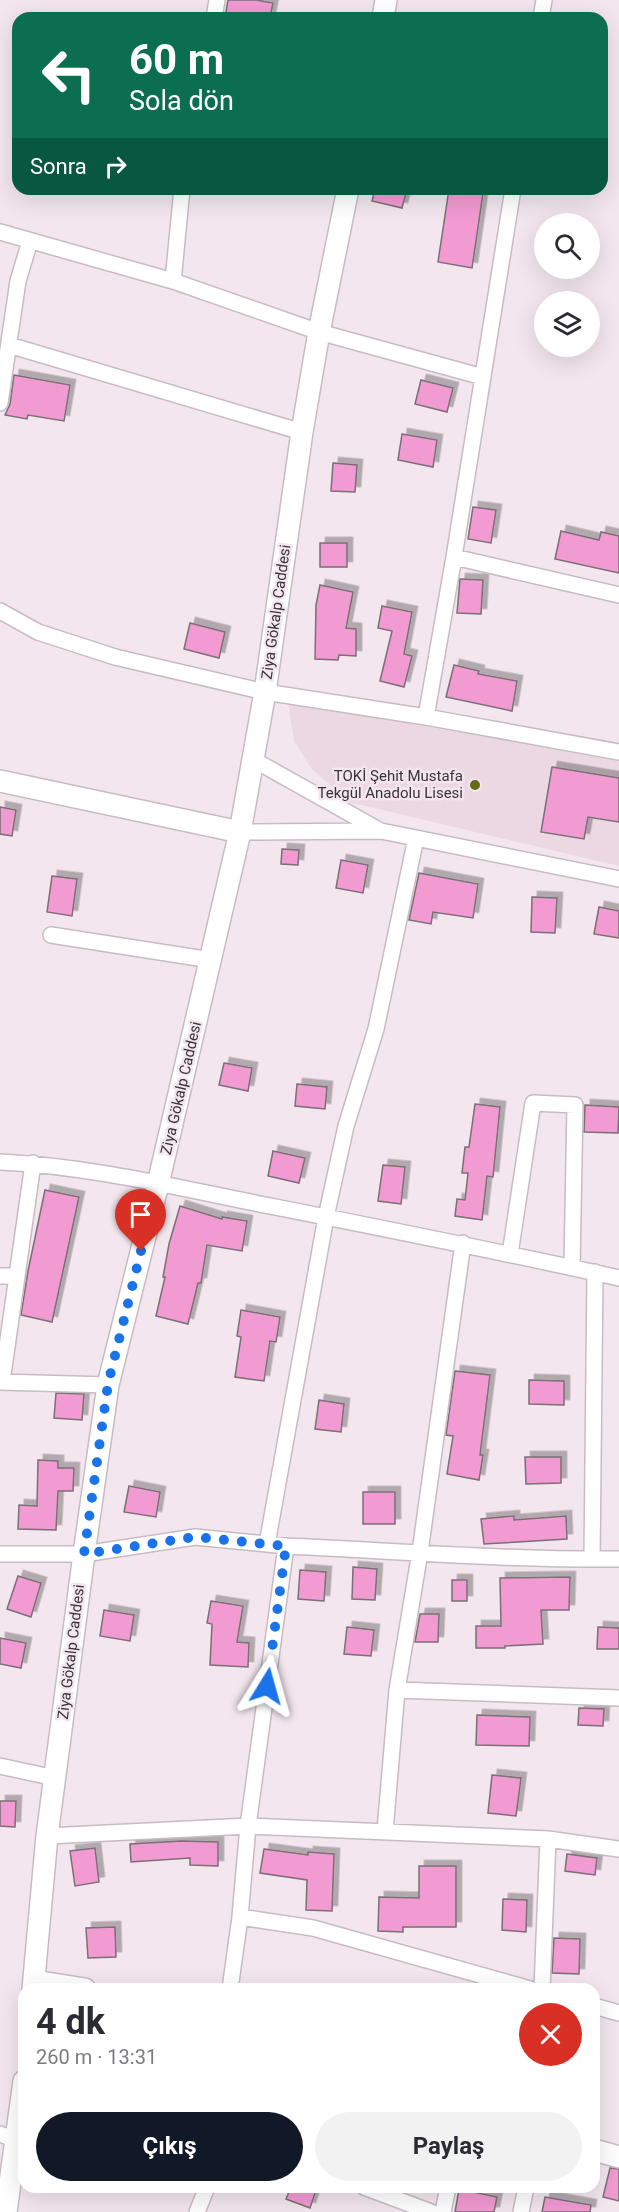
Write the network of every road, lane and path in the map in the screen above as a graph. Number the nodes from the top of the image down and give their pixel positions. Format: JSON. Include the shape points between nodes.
{"nodes":[{"id":1,"x":182,"y":195,"type":"edge"},
{"id":2,"x":347,"y":195,"type":"edge"},
{"id":3,"x":512,"y":195,"type":"edge"},
{"id":4,"x":0,"y":232,"type":"edge"},
{"id":5,"x":30,"y":241,"type":"junction"},
{"id":6,"x":173,"y":281,"type":"junction"},
{"id":7,"x":319,"y":332,"type":"junction"},
{"id":8,"x":9,"y":345,"type":"junction"},
{"id":9,"x":483,"y":377,"type":"junction"},
{"id":10,"x":0,"y":403,"type":"edge"},
{"id":11,"x":302,"y":432,"type":"junction"},
{"id":12,"x":454,"y":557,"type":"junction"},
{"id":13,"x":619,"y":595,"type":"edge"},
{"id":14,"x":0,"y":611,"type":"edge"},
{"id":15,"x":265,"y":692,"type":"junction"},
{"id":16,"x":426,"y":717,"type":"junction"},
{"id":17,"x":619,"y":752,"type":"edge"},
{"id":18,"x":254,"y":760,"type":"junction"},
{"id":19,"x":0,"y":781,"type":"edge"},
{"id":20,"x":381,"y":831,"type":"junction"},
{"id":21,"x":240,"y":832,"type":"junction"},
{"id":22,"x":416,"y":838,"type":"junction"},
{"id":23,"x":619,"y":879,"type":"edge"},
{"id":24,"x":51,"y":935,"type":"dead end"},
{"id":25,"x":211,"y":960,"type":"junction"},
{"id":26,"x":0,"y":1162,"type":"edge"},
{"id":27,"x":33,"y":1163,"type":"junction"},
{"id":28,"x":158,"y":1184,"type":"junction"},
{"id":29,"x":326,"y":1217,"type":"junction"},
{"id":30,"x":463,"y":1243,"type":"junction"},
{"id":31,"x":510,"y":1254,"type":"junction"},
{"id":32,"x":572,"y":1267,"type":"junction"},
{"id":33,"x":595,"y":1272,"type":"junction"},
{"id":34,"x":0,"y":1276,"type":"edge"},
{"id":35,"x":17,"y":1276,"type":"junction"},
{"id":36,"x":619,"y":1278,"type":"edge"},
{"id":37,"x":1,"y":1382,"type":"edge"},
{"id":38,"x":108,"y":1384,"type":"junction"},
{"id":39,"x":267,"y":1544,"type":"junction"},
{"id":40,"x":286,"y":1546,"type":"junction"},
{"id":41,"x":420,"y":1552,"type":"junction"},
{"id":42,"x":0,"y":1554,"type":"edge"},
{"id":43,"x":84,"y":1554,"type":"junction"},
{"id":44,"x":592,"y":1559,"type":"junction"},
{"id":45,"x":619,"y":1559,"type":"edge"},
{"id":46,"x":397,"y":1690,"type":"junction"},
{"id":47,"x":619,"y":1698,"type":"edge"},
{"id":48,"x":0,"y":1766,"type":"edge"},
{"id":49,"x":55,"y":1778,"type":"junction"},
{"id":50,"x":248,"y":1826,"type":"junction"},
{"id":51,"x":385,"y":1831,"type":"junction"},
{"id":52,"x":47,"y":1836,"type":"junction"},
{"id":53,"x":548,"y":1839,"type":"junction"},
{"id":54,"x":619,"y":1850,"type":"edge"},
{"id":55,"x":240,"y":1917,"type":"junction"},
{"id":56,"x":34,"y":1983,"type":"edge"},
{"id":57,"x":231,"y":1983,"type":"edge"},
{"id":58,"x":500,"y":1983,"type":"edge"},
{"id":59,"x":542,"y":1983,"type":"edge"},
{"id":60,"x":600,"y":2008,"type":"edge"},
{"id":61,"x":619,"y":2013,"type":"edge"},
{"id":62,"x":18,"y":2102,"type":"edge"},
{"id":63,"x":8,"y":2137,"type":"edge"},
{"id":64,"x":600,"y":2152,"type":"edge"},
{"id":65,"x":619,"y":2157,"type":"edge"},
{"id":66,"x":205,"y":2193,"type":"edge"},
{"id":67,"x":380,"y":2193,"type":"edge"},
{"id":68,"x":447,"y":2193,"type":"edge"},
{"id":69,"x":525,"y":2193,"type":"edge"},
{"id":70,"x":6,"y":2212,"type":"edge"},
{"id":71,"x":197,"y":2212,"type":"edge"},
{"id":72,"x":431,"y":2212,"type":"edge"},
{"id":73,"x":443,"y":2212,"type":"edge"},
{"id":74,"x":521,"y":2212,"type":"edge"}],
"edges":[{"from":1,"to":6,"type":"street"},
{"from":2,"to":7,"type":"street","name":"Ziya Gökalp Caddesi"},
{"from":3,"to":9,"type":"street"},
{"from":4,"to":5,"type":"street"},
{"from":5,"to":6,"type":"street"},
{"from":5,"to":8,"type":"street","via":[[18,281]]},
{"from":6,"to":7,"type":"street"},
{"from":7,"to":9,"type":"street"},
{"from":7,"to":11,"type":"street","name":"Ziya Gökalp Caddesi"},
{"from":8,"to":10,"type":"street"},
{"from":8,"to":11,"type":"street"},
{"from":9,"to":12,"type":"street"},
{"from":11,"to":15,"type":"street","name":"Ziya Gökalp Caddesi"},
{"from":12,"to":13,"type":"street"},
{"from":12,"to":16,"type":"street"},
{"from":14,"to":15,"type":"street","via":[[38,632],[115,657]]},
{"from":15,"to":16,"type":"street"},
{"from":15,"to":18,"type":"street","name":"Ziya Gökalp Caddesi"},
{"from":16,"to":17,"type":"street"},
{"from":18,"to":20,"type":"street"},
{"from":18,"to":21,"type":"street","name":"Ziya Gökalp Caddesi"},
{"from":19,"to":21,"type":"street"},
{"from":20,"to":21,"type":"street"},
{"from":20,"to":22,"type":"street"},
{"from":21,"to":25,"type":"street","name":"Ziya Gökalp Caddesi"},
{"from":22,"to":23,"type":"street"},
{"from":22,"to":29,"type":"street","via":[[376,1029],[346,1126]]},
{"from":24,"to":25,"type":"street"},
{"from":25,"to":28,"type":"street","name":"Ziya Gökalp Caddesi"},
{"from":26,"to":27,"type":"street"},
{"from":27,"to":28,"type":"street"},
{"from":27,"to":35,"type":"street"},
{"from":28,"to":29,"type":"street"},
{"from":28,"to":38,"type":"street","name":"Ziya Gökalp Caddesi"},
{"from":29,"to":30,"type":"street"},
{"from":29,"to":39,"type":"street"},
{"from":30,"to":31,"type":"street"},
{"from":30,"to":41,"type":"street"},
{"from":31,"to":32,"type":"street"},
{"from":31,"to":32,"type":"street","via":[[533,1103],[574,1105]]},
{"from":32,"to":33,"type":"street"},
{"from":33,"to":36,"type":"street"},
{"from":33,"to":44,"type":"street"},
{"from":34,"to":35,"type":"street"},
{"from":35,"to":37,"type":"street"},
{"from":37,"to":38,"type":"street"},
{"from":38,"to":43,"type":"street","name":"Ziya Gökalp Caddesi"},
{"from":39,"to":40,"type":"street"},
{"from":39,"to":43,"type":"street","via":[[195,1537]]},
{"from":40,"to":41,"type":"street"},
{"from":40,"to":50,"type":"street"},
{"from":41,"to":44,"type":"street","via":[[516,1559]]},
{"from":41,"to":46,"type":"street"},
{"from":42,"to":43,"type":"street"},
{"from":43,"to":49,"type":"street","name":"Ziya Gökalp Caddesi"},
{"from":44,"to":45,"type":"street"},
{"from":46,"to":47,"type":"street"},
{"from":46,"to":51,"type":"street"},
{"from":48,"to":49,"type":"street"},
{"from":49,"to":52,"type":"street","name":"Ziya Gökalp Caddesi"},
{"from":50,"to":51,"type":"street"},
{"from":50,"to":52,"type":"street"},
{"from":50,"to":55,"type":"street"},
{"from":51,"to":53,"type":"street"},
{"from":52,"to":56,"type":"street","name":"Ziya Gökalp Caddesi"},
{"from":53,"to":54,"type":"street"},
{"from":53,"to":59,"type":"street"},
{"from":55,"to":57,"type":"street"},
{"from":55,"to":58,"type":"street","via":[[313,1928]]},
{"from":60,"to":61,"type":"street"},
{"from":62,"to":63,"type":"street"},
{"from":63,"to":70,"type":"street"},
{"from":64,"to":65,"type":"street"},
{"from":66,"to":71,"type":"street"},
{"from":67,"to":72,"type":"street"},
{"from":68,"to":73,"type":"street"},
{"from":69,"to":74,"type":"street"}]}
